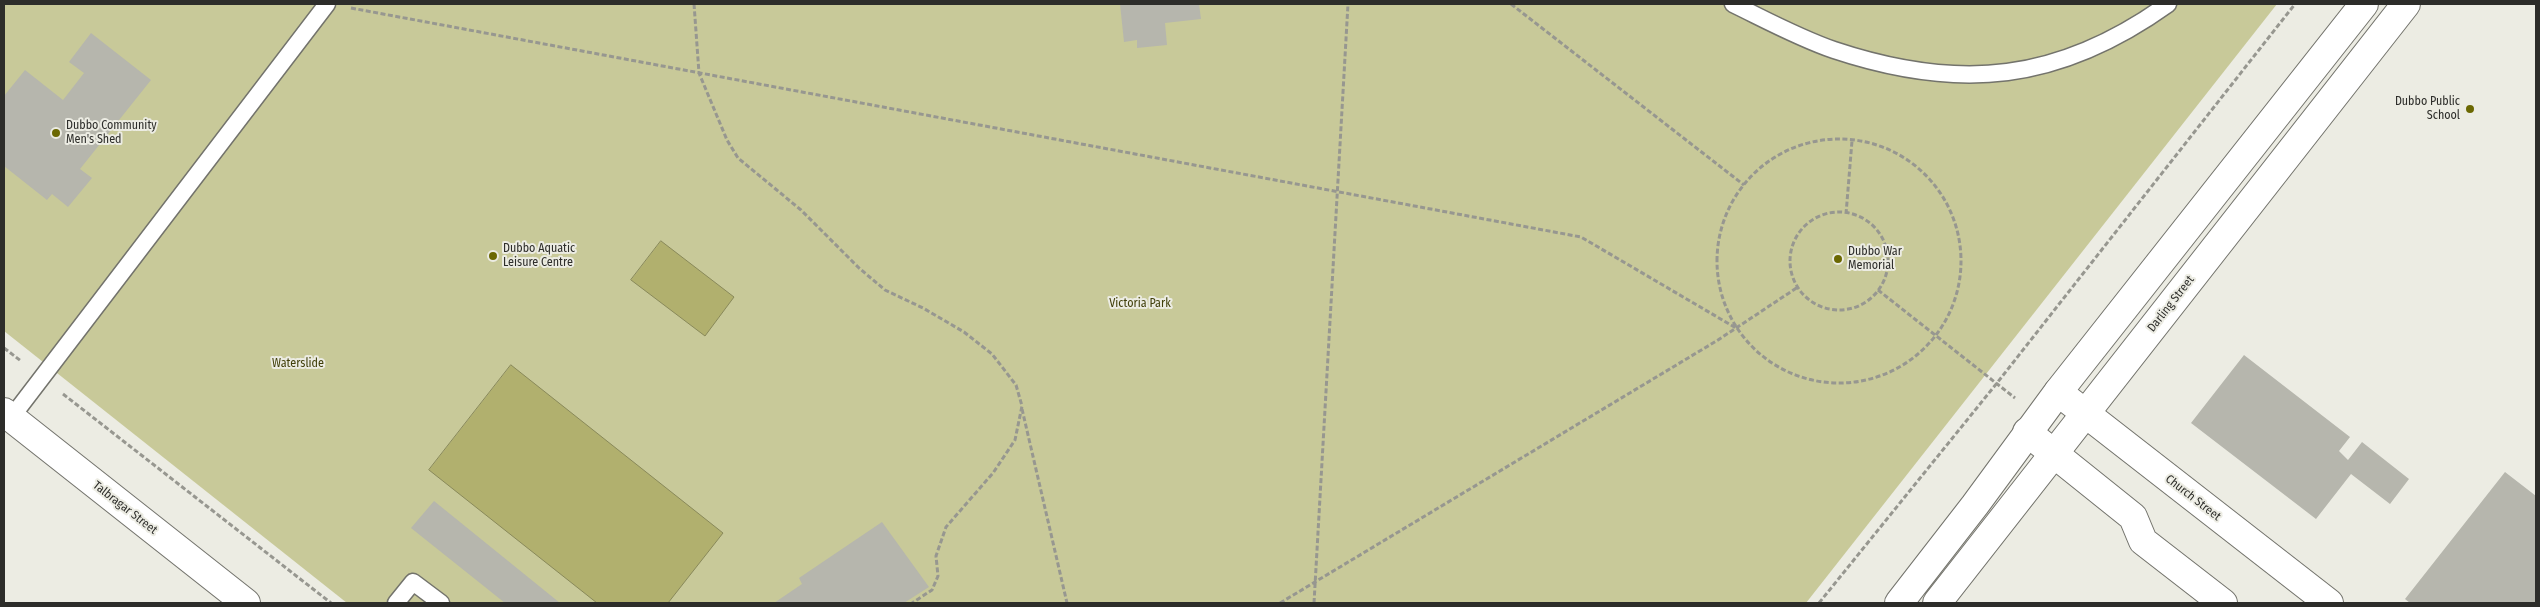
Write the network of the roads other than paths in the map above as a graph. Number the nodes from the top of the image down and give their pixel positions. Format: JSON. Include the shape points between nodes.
{"nodes":[{"id":1,"x":327,"y":4,"type":"edge"},
{"id":2,"x":1733,"y":4,"type":"edge"},
{"id":3,"x":2168,"y":4,"type":"edge"},
{"id":4,"x":2364,"y":4,"type":"edge"},
{"id":5,"x":2406,"y":4,"type":"edge"},
{"id":6,"x":2058,"y":392,"type":"junction"},
{"id":7,"x":2085,"y":414,"type":"junction"},
{"id":8,"x":7,"y":415,"type":"edge"},
{"id":9,"x":2033,"y":424,"type":"junction"},
{"id":10,"x":2054,"y":454,"type":"junction"},
{"id":11,"x":246,"y":603,"type":"edge"},
{"id":12,"x":396,"y":603,"type":"edge"},
{"id":13,"x":441,"y":603,"type":"edge"},
{"id":14,"x":1899,"y":603,"type":"edge"},
{"id":15,"x":1937,"y":603,"type":"edge"},
{"id":16,"x":2223,"y":603,"type":"edge"},
{"id":17,"x":2329,"y":603,"type":"edge"}],
"edges":[{"from":1,"to":8,"type":"lane","via":[[42,378]]},
{"from":2,"to":3,"type":"lane","via":[[1833,49],[1883,64],[1932,73],[1976,75],[2020,72],[2062,61],[2104,43]]},
{"from":4,"to":6,"type":"street"},
{"from":5,"to":7,"type":"street","name":"Darling Street"},
{"from":6,"to":7,"type":"street","name":"Church Street"},
{"from":6,"to":9,"type":"street"},
{"from":7,"to":10,"type":"street","name":"Darling Street"},
{"from":7,"to":17,"type":"street","name":"Church Street"},
{"from":8,"to":11,"type":"street","name":"Talbragar Street"},
{"from":9,"to":10,"type":"street"},
{"from":9,"to":14,"type":"street"},
{"from":10,"to":15,"type":"street","name":"Darling Street"},
{"from":10,"to":16,"type":"street","via":[[2133,517],[2143,540]]},
{"from":12,"to":13,"type":"lane","via":[[413,582]]}]}
